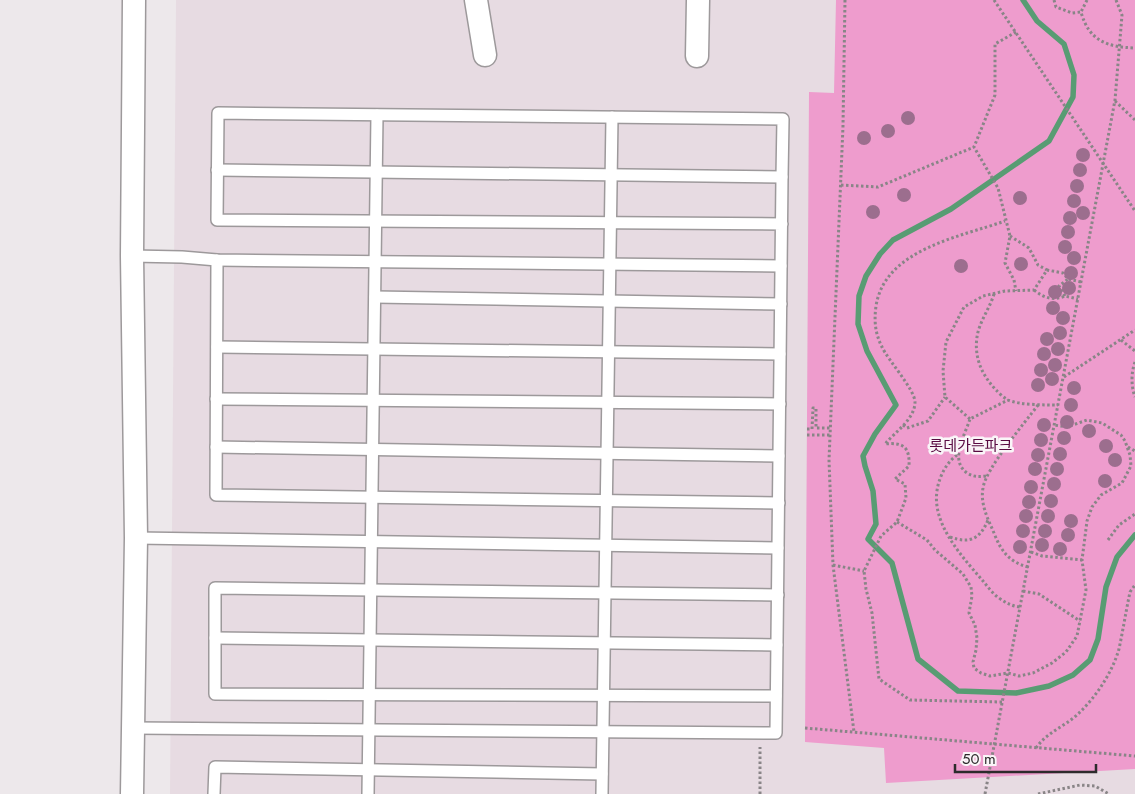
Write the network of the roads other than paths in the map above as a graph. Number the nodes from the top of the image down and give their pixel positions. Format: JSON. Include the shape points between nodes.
{"nodes":[{"id":1,"x":134,"y":0,"type":"edge"},
{"id":2,"x":476,"y":0,"type":"edge"},
{"id":3,"x":698,"y":0,"type":"edge"},
{"id":4,"x":484,"y":55,"type":"dead end"},
{"id":5,"x":697,"y":56,"type":"dead end"},
{"id":6,"x":377,"y":115,"type":"junction"},
{"id":7,"x":612,"y":117,"type":"junction"},
{"id":8,"x":217,"y":170,"type":"junction"},
{"id":9,"x":376,"y":172,"type":"junction"},
{"id":10,"x":612,"y":175,"type":"junction"},
{"id":11,"x":782,"y":177,"type":"junction"},
{"id":12,"x":376,"y":221,"type":"junction"},
{"id":13,"x":611,"y":223,"type":"junction"},
{"id":14,"x":782,"y":224,"type":"junction"},
{"id":15,"x":132,"y":256,"type":"junction"},
{"id":16,"x":217,"y":260,"type":"junction"},
{"id":17,"x":375,"y":262,"type":"junction"},
{"id":18,"x":610,"y":264,"type":"junction"},
{"id":19,"x":781,"y":266,"type":"junction"},
{"id":20,"x":375,"y":297,"type":"junction"},
{"id":21,"x":609,"y":301,"type":"junction"},
{"id":22,"x":781,"y":304,"type":"junction"},
{"id":23,"x":217,"y":347,"type":"junction"},
{"id":24,"x":374,"y":349,"type":"junction"},
{"id":25,"x":609,"y":352,"type":"junction"},
{"id":26,"x":780,"y":354,"type":"junction"},
{"id":27,"x":216,"y":399,"type":"junction"},
{"id":28,"x":374,"y":400,"type":"junction"},
{"id":29,"x":608,"y":403,"type":"junction"},
{"id":30,"x":780,"y":404,"type":"junction"},
{"id":31,"x":216,"y":447,"type":"junction"},
{"id":32,"x":373,"y":449,"type":"junction"},
{"id":33,"x":607,"y":453,"type":"junction"},
{"id":34,"x":779,"y":456,"type":"junction"},
{"id":35,"x":372,"y":498,"type":"junction"},
{"id":36,"x":606,"y":501,"type":"junction"},
{"id":37,"x":779,"y":504,"type":"junction"},
{"id":38,"x":136,"y":538,"type":"junction"},
{"id":39,"x":372,"y":542,"type":"junction"},
{"id":40,"x":606,"y":545,"type":"junction"},
{"id":41,"x":778,"y":548,"type":"junction"},
{"id":42,"x":371,"y":590,"type":"junction"},
{"id":43,"x":605,"y":593,"type":"junction"},
{"id":44,"x":778,"y":595,"type":"junction"},
{"id":45,"x":215,"y":638,"type":"junction"},
{"id":46,"x":370,"y":640,"type":"junction"},
{"id":47,"x":604,"y":643,"type":"junction"},
{"id":48,"x":777,"y":645,"type":"junction"},
{"id":49,"x":370,"y":694,"type":"junction"},
{"id":50,"x":603,"y":695,"type":"junction"},
{"id":51,"x":776,"y":696,"type":"junction"},
{"id":52,"x":134,"y":728,"type":"junction"},
{"id":53,"x":369,"y":730,"type":"junction"},
{"id":54,"x":603,"y":732,"type":"junction"},
{"id":55,"x":369,"y":769,"type":"junction"},
{"id":56,"x":602,"y":774,"type":"junction"},
{"id":57,"x":132,"y":794,"type":"edge"},
{"id":58,"x":214,"y":794,"type":"edge"},
{"id":59,"x":368,"y":794,"type":"edge"},
{"id":60,"x":602,"y":794,"type":"edge"}],
"edges":[{"from":1,"to":15,"type":"street"},
{"from":2,"to":4,"type":"street"},
{"from":3,"to":5,"type":"street"},
{"from":6,"to":7,"type":"lane"},
{"from":6,"to":8,"type":"lane","via":[[218,113]]},
{"from":6,"to":9,"type":"lane"},
{"from":7,"to":10,"type":"lane"},
{"from":7,"to":11,"type":"lane","via":[[783,119]]},
{"from":8,"to":9,"type":"lane"},
{"from":8,"to":12,"type":"lane","via":[[217,220]]},
{"from":9,"to":10,"type":"lane"},
{"from":9,"to":12,"type":"lane"},
{"from":10,"to":11,"type":"lane"},
{"from":10,"to":13,"type":"lane"},
{"from":11,"to":14,"type":"lane"},
{"from":12,"to":13,"type":"lane"},
{"from":12,"to":17,"type":"lane"},
{"from":13,"to":14,"type":"lane"},
{"from":13,"to":18,"type":"lane"},
{"from":14,"to":19,"type":"lane"},
{"from":15,"to":16,"type":"lane"},
{"from":15,"to":38,"type":"street"},
{"from":16,"to":17,"type":"lane"},
{"from":16,"to":23,"type":"lane"},
{"from":17,"to":18,"type":"lane"},
{"from":17,"to":20,"type":"lane"},
{"from":18,"to":19,"type":"lane"},
{"from":18,"to":21,"type":"lane"},
{"from":19,"to":22,"type":"lane"},
{"from":20,"to":21,"type":"lane"},
{"from":20,"to":24,"type":"lane"},
{"from":21,"to":22,"type":"lane"},
{"from":21,"to":25,"type":"lane"},
{"from":22,"to":26,"type":"lane"},
{"from":23,"to":24,"type":"lane"},
{"from":23,"to":27,"type":"lane"},
{"from":24,"to":25,"type":"lane"},
{"from":24,"to":28,"type":"lane"},
{"from":25,"to":26,"type":"lane"},
{"from":25,"to":29,"type":"lane"},
{"from":26,"to":30,"type":"lane"},
{"from":27,"to":28,"type":"lane"},
{"from":27,"to":31,"type":"lane"},
{"from":28,"to":29,"type":"lane"},
{"from":28,"to":32,"type":"lane"},
{"from":29,"to":30,"type":"lane"},
{"from":29,"to":33,"type":"lane"},
{"from":30,"to":34,"type":"lane"},
{"from":31,"to":32,"type":"lane"},
{"from":31,"to":35,"type":"lane","via":[[216,495]]},
{"from":32,"to":33,"type":"lane"},
{"from":32,"to":35,"type":"lane"},
{"from":33,"to":34,"type":"lane"},
{"from":33,"to":36,"type":"lane"},
{"from":34,"to":37,"type":"lane"},
{"from":35,"to":36,"type":"lane"},
{"from":35,"to":39,"type":"lane"},
{"from":36,"to":37,"type":"lane"},
{"from":36,"to":40,"type":"lane"},
{"from":37,"to":41,"type":"lane"},
{"from":38,"to":39,"type":"lane"},
{"from":38,"to":52,"type":"street"},
{"from":39,"to":40,"type":"lane"},
{"from":39,"to":42,"type":"lane"},
{"from":40,"to":41,"type":"lane"},
{"from":40,"to":43,"type":"lane"},
{"from":41,"to":44,"type":"lane"},
{"from":42,"to":43,"type":"lane"},
{"from":42,"to":45,"type":"lane","via":[[215,588]]},
{"from":42,"to":46,"type":"lane"},
{"from":43,"to":44,"type":"lane"},
{"from":43,"to":47,"type":"lane"},
{"from":44,"to":48,"type":"lane"},
{"from":45,"to":46,"type":"lane"},
{"from":45,"to":49,"type":"lane","via":[[215,694]]},
{"from":46,"to":47,"type":"lane"},
{"from":46,"to":49,"type":"lane"},
{"from":47,"to":48,"type":"lane"},
{"from":47,"to":50,"type":"lane"},
{"from":48,"to":51,"type":"lane"},
{"from":49,"to":50,"type":"lane"},
{"from":49,"to":53,"type":"lane"},
{"from":50,"to":51,"type":"lane"},
{"from":50,"to":54,"type":"lane"},
{"from":51,"to":54,"type":"lane","via":[[776,733]]},
{"from":52,"to":53,"type":"lane"},
{"from":52,"to":57,"type":"street"},
{"from":53,"to":54,"type":"lane"},
{"from":53,"to":55,"type":"lane"},
{"from":54,"to":56,"type":"lane"},
{"from":55,"to":56,"type":"lane"},
{"from":55,"to":58,"type":"lane","via":[[214,766]]},
{"from":55,"to":59,"type":"lane"},
{"from":56,"to":60,"type":"lane"}]}
